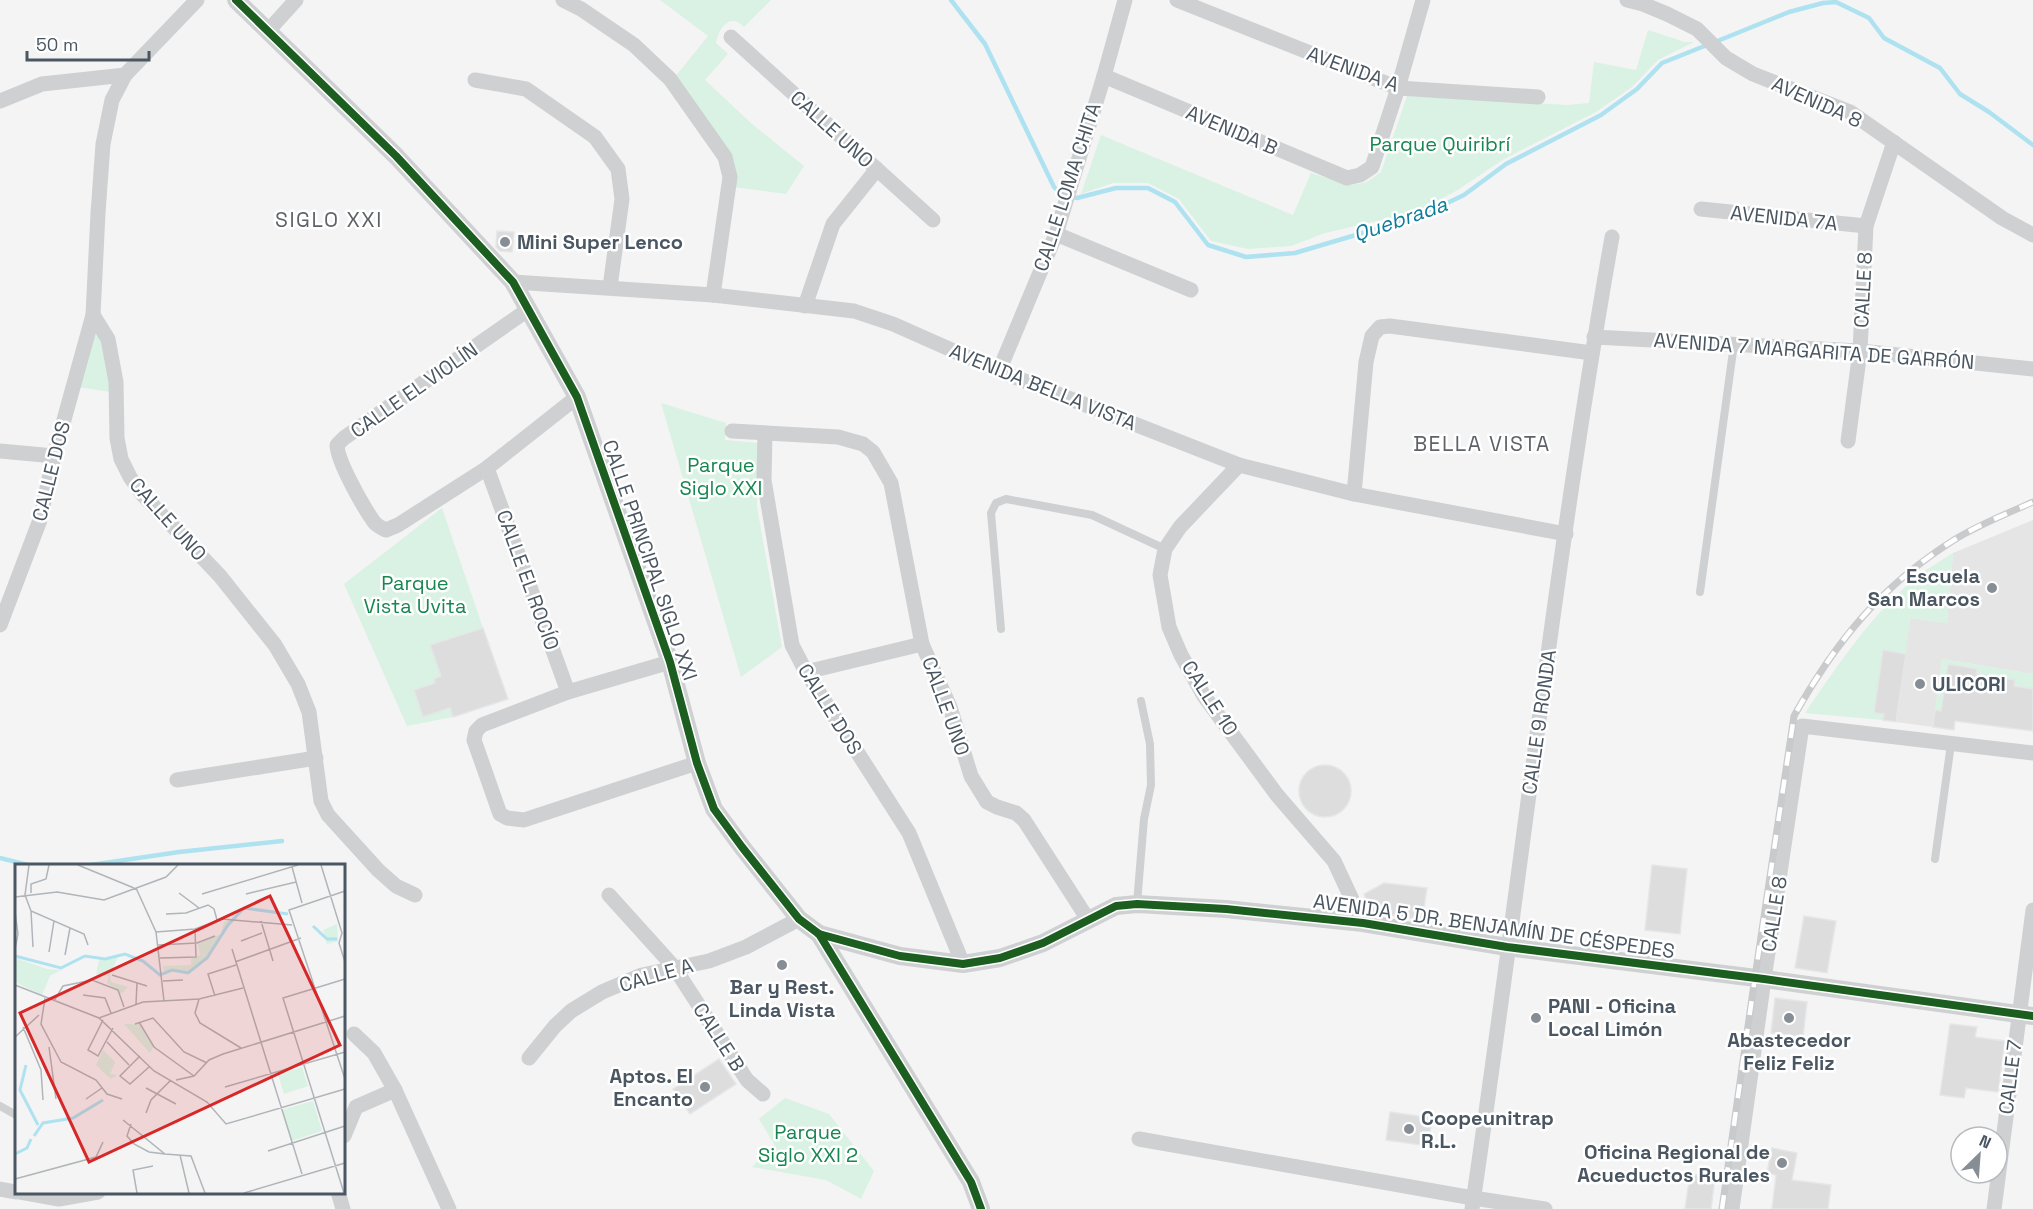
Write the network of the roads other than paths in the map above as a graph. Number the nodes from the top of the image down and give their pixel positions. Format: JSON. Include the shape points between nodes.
{"nodes":[{"id":1,"x":197,"y":0,"type":"edge"},
{"id":2,"x":236,"y":0,"type":"edge"},
{"id":3,"x":296,"y":0,"type":"edge"},
{"id":4,"x":563,"y":0,"type":"edge"},
{"id":5,"x":1125,"y":0,"type":"edge"},
{"id":6,"x":1177,"y":0,"type":"edge"},
{"id":7,"x":1423,"y":0,"type":"edge"},
{"id":8,"x":1627,"y":0,"type":"edge"},
{"id":9,"x":268,"y":32,"type":"junction"},
{"id":10,"x":731,"y":37,"type":"dead end"},
{"id":11,"x":125,"y":75,"type":"junction"},
{"id":12,"x":1104,"y":76,"type":"junction"},
{"id":13,"x":475,"y":80,"type":"dead end"},
{"id":14,"x":1398,"y":88,"type":"junction"},
{"id":15,"x":1538,"y":97,"type":"dead end"},
{"id":16,"x":0,"y":101,"type":"edge"},
{"id":17,"x":1894,"y":142,"type":"junction"},
{"id":18,"x":877,"y":169,"type":"junction"},
{"id":19,"x":1701,"y":209,"type":"dead end"},
{"id":20,"x":933,"y":220,"type":"dead end"},
{"id":21,"x":1866,"y":226,"type":"junction"},
{"id":22,"x":1056,"y":234,"type":"junction"},
{"id":23,"x":2033,"y":235,"type":"edge"},
{"id":24,"x":1612,"y":237,"type":"dead end"},
{"id":25,"x":513,"y":282,"type":"junction"},
{"id":26,"x":610,"y":287,"type":"junction"},
{"id":27,"x":1191,"y":290,"type":"dead end"},
{"id":28,"x":713,"y":295,"type":"junction"},
{"id":29,"x":806,"y":306,"type":"junction"},
{"id":30,"x":530,"y":309,"type":"junction"},
{"id":31,"x":93,"y":315,"type":"junction"},
{"id":32,"x":1594,"y":337,"type":"junction"},
{"id":33,"x":1734,"y":344,"type":"junction"},
{"id":34,"x":1860,"y":351,"type":"junction"},
{"id":35,"x":1592,"y":353,"type":"junction"},
{"id":36,"x":2033,"y":369,"type":"edge"},
{"id":37,"x":999,"y":371,"type":"junction"},
{"id":38,"x":577,"y":397,"type":"junction"},
{"id":39,"x":732,"y":431,"type":"dead end"},
{"id":40,"x":765,"y":433,"type":"junction"},
{"id":41,"x":1848,"y":441,"type":"dead end"},
{"id":42,"x":0,"y":450,"type":"edge"},
{"id":43,"x":54,"y":456,"type":"junction"},
{"id":44,"x":1239,"y":465,"type":"junction"},
{"id":45,"x":487,"y":468,"type":"junction"},
{"id":46,"x":1354,"y":494,"type":"junction"},
{"id":47,"x":1566,"y":534,"type":"junction"},
{"id":48,"x":1165,"y":549,"type":"junction"},
{"id":49,"x":1700,"y":592,"type":"dead end"},
{"id":50,"x":0,"y":625,"type":"edge"},
{"id":51,"x":1000,"y":629,"type":"dead end"},
{"id":52,"x":922,"y":644,"type":"junction"},
{"id":53,"x":670,"y":662,"type":"junction"},
{"id":54,"x":806,"y":672,"type":"junction"},
{"id":55,"x":568,"y":692,"type":"junction"},
{"id":56,"x":1141,"y":701,"type":"dead end"},
{"id":57,"x":1951,"y":744,"type":"junction"},
{"id":58,"x":2033,"y":753,"type":"edge"},
{"id":59,"x":316,"y":758,"type":"junction"},
{"id":60,"x":697,"y":763,"type":"junction"},
{"id":61,"x":177,"y":780,"type":"dead end"},
{"id":62,"x":1935,"y":859,"type":"dead end"},
{"id":63,"x":416,"y":895,"type":"dead end"},
{"id":64,"x":609,"y":895,"type":"dead end"},
{"id":65,"x":1137,"y":904,"type":"junction"},
{"id":66,"x":2033,"y":910,"type":"edge"},
{"id":67,"x":800,"y":919,"type":"junction"},
{"id":68,"x":1089,"y":921,"type":"junction"},
{"id":69,"x":1363,"y":923,"type":"junction"},
{"id":70,"x":819,"y":934,"type":"junction"},
{"id":71,"x":1507,"y":947,"type":"junction"},
{"id":72,"x":963,"y":964,"type":"junction"},
{"id":73,"x":674,"y":967,"type":"junction"},
{"id":74,"x":1764,"y":978,"type":"junction"},
{"id":75,"x":2026,"y":1015,"type":"edge"},
{"id":76,"x":354,"y":1034,"type":"dead end"},
{"id":77,"x":529,"y":1058,"type":"dead end"},
{"id":78,"x":395,"y":1090,"type":"junction"},
{"id":79,"x":763,"y":1094,"type":"dead end"},
{"id":80,"x":0,"y":1106,"type":"edge"},
{"id":81,"x":15,"y":1114,"type":"edge"},
{"id":82,"x":345,"y":1134,"type":"edge"},
{"id":83,"x":1139,"y":1139,"type":"dead end"},
{"id":84,"x":0,"y":1189,"type":"edge"},
{"id":85,"x":15,"y":1192,"type":"edge"},
{"id":86,"x":30,"y":1194,"type":"edge"},
{"id":87,"x":87,"y":1194,"type":"edge"},
{"id":88,"x":339,"y":1194,"type":"edge"},
{"id":89,"x":1472,"y":1204,"type":"edge"},
{"id":90,"x":344,"y":1209,"type":"edge"},
{"id":91,"x":449,"y":1209,"type":"edge"},
{"id":92,"x":981,"y":1209,"type":"edge"},
{"id":93,"x":1545,"y":1209,"type":"edge"},
{"id":94,"x":1732,"y":1209,"type":"edge"},
{"id":95,"x":1994,"y":1209,"type":"edge"}],
"edges":[{"from":1,"to":11,"type":"street"},
{"from":2,"to":9,"type":"street","name":"CALLE PRINCIPAL SIGLO XXI"},
{"from":3,"to":9,"type":"street"},
{"from":4,"to":28,"type":"street","via":[[633,45],[670,79],[725,157],[730,177]]},
{"from":5,"to":12,"type":"street","name":"CALLE LOMA CHITA"},
{"from":6,"to":14,"type":"street","name":"AVENIDA A"},
{"from":7,"to":14,"type":"street"},
{"from":8,"to":17,"type":"street","name":"AVENIDA 8","via":[[1659,10],[1697,29],[1726,58],[1753,74],[1850,112]]},
{"from":9,"to":25,"type":"street","name":"CALLE PRINCIPAL SIGLO XXI","via":[[396,156]]},
{"from":10,"to":18,"type":"street","name":"CALLE UNO"},
{"from":11,"to":16,"type":"street","via":[[42,84]]},
{"from":11,"to":31,"type":"street","via":[[112,100],[104,144]]},
{"from":12,"to":14,"type":"street","name":"AVENIDA B","via":[[1347,178],[1372,167]]},
{"from":12,"to":22,"type":"street","name":"CALLE LOMA CHITA"},
{"from":13,"to":26,"type":"street","via":[[526,88],[595,137],[618,169],[622,199]]},
{"from":14,"to":15,"type":"street","name":"AVENIDA A"},
{"from":17,"to":21,"type":"street","name":"CALLE 8"},
{"from":17,"to":23,"type":"street","name":"AVENIDA 8","via":[[2002,218]]},
{"from":18,"to":20,"type":"street","name":"CALLE UNO"},
{"from":18,"to":29,"type":"street","via":[[833,224]]},
{"from":19,"to":21,"type":"street","name":"AVENIDA 7A"},
{"from":21,"to":34,"type":"street","name":"CALLE 8"},
{"from":22,"to":27,"type":"street"},
{"from":22,"to":37,"type":"street","name":"CALLE LOMA CHITA"},
{"from":24,"to":32,"type":"street","name":"CALLE 9 RONDA"},
{"from":25,"to":26,"type":"street","name":"AVENIDA BELLA VISTA"},
{"from":25,"to":30,"type":"street","name":"CALLE PRINCIPAL SIGLO XXI"},
{"from":26,"to":28,"type":"street","name":"AVENIDA BELLA VISTA"},
{"from":28,"to":29,"type":"street","name":"AVENIDA BELLA VISTA"},
{"from":29,"to":37,"type":"street","name":"AVENIDA BELLA VISTA","via":[[854,311],[893,324]]},
{"from":30,"to":38,"type":"street","name":"CALLE PRINCIPAL SIGLO XXI"},
{"from":30,"to":45,"type":"street","name":"CALLE EL VIOLÍN","via":[[337,445],[342,464],[376,525],[386,530]]},
{"from":31,"to":43,"type":"street","name":"CALLE DOS"},
{"from":31,"to":59,"type":"street","name":"CALLE UNO","via":[[108,339],[116,382],[117,438],[130,477],[220,576],[275,645],[309,712]]},
{"from":32,"to":33,"type":"street","name":"AVENIDA 7 MARGARITA DE GARRÓN"},
{"from":32,"to":35,"type":"street","name":"CALLE 9 RONDA"},
{"from":33,"to":34,"type":"street","name":"AVENIDA 7 MARGARITA DE GARRÓN"},
{"from":33,"to":49,"type":"lane"},
{"from":34,"to":36,"type":"street","name":"AVENIDA 7 MARGARITA DE GARRÓN"},
{"from":34,"to":41,"type":"street","name":"CALLE 8"},
{"from":35,"to":46,"type":"street","via":[[1380,327],[1372,336],[1366,362]]},
{"from":35,"to":47,"type":"street","name":"CALLE 9 RONDA"},
{"from":37,"to":44,"type":"street","name":"AVENIDA BELLA VISTA"},
{"from":38,"to":45,"type":"street","name":"CALLE EL VIOLÍN"},
{"from":38,"to":53,"type":"street","name":"CALLE PRINCIPAL SIGLO XXI"},
{"from":39,"to":40,"type":"street"},
{"from":40,"to":52,"type":"street","name":"CALLE UNO","via":[[838,437],[863,444],[873,452],[891,483]]},
{"from":40,"to":54,"type":"street","name":"CALLE DOS","via":[[764,480],[786,612],[792,645]]},
{"from":42,"to":43,"type":"street"},
{"from":43,"to":50,"type":"street","name":"CALLE DOS","via":[[40,520]]},
{"from":44,"to":46,"type":"street","name":"AVENIDA BELLA VISTA"},
{"from":44,"to":48,"type":"street","name":"CALLE 10","via":[[1180,527]]},
{"from":45,"to":55,"type":"street","name":"CALLE EL ROCÍO"},
{"from":46,"to":47,"type":"street","name":"AVENIDA BELLA VISTA"},
{"from":47,"to":71,"type":"street","name":"CALLE 9 RONDA"},
{"from":48,"to":51,"type":"lane","via":[[1092,516],[1006,499],[996,502],[991,513]]},
{"from":48,"to":69,"type":"street","name":"CALLE 10","via":[[1160,574],[1169,627],[1181,654],[1204,696],[1277,795],[1334,861]]},
{"from":52,"to":54,"type":"street"},
{"from":52,"to":68,"type":"street","name":"CALLE UNO","via":[[950,707],[979,792],[987,802],[1017,813],[1024,820]]},
{"from":53,"to":55,"type":"street"},
{"from":53,"to":60,"type":"street","name":"CALLE PRINCIPAL SIGLO XXI"},
{"from":54,"to":72,"type":"street","name":"CALLE DOS","via":[[909,833]]},
{"from":55,"to":60,"type":"street","via":[[482,725],[476,731],[474,740],[500,814],[507,818],[524,820]]},
{"from":56,"to":65,"type":"lane","via":[[1150,744],[1151,784]]},
{"from":57,"to":58,"type":"street"},
{"from":57,"to":62,"type":"lane"},
{"from":57,"to":74,"type":"street","name":"CALLE 8","via":[[1802,726]]},
{"from":59,"to":61,"type":"street"},
{"from":59,"to":63,"type":"street","name":"CALLE UNO","via":[[321,801],[328,815],[378,870],[396,886]]},
{"from":60,"to":67,"type":"street","name":"CALLE PRINCIPAL SIGLO XXI","via":[[714,809]]},
{"from":64,"to":73,"type":"street","name":"CALLE B"},
{"from":65,"to":68,"type":"street","name":"AVENIDA 5 DR. BENJAMÍN DE CÉSPEDES","via":[[1116,906]]},
{"from":65,"to":69,"type":"street","name":"AVENIDA 5 DR. BENJAMÍN DE CÉSPEDES"},
{"from":66,"to":75,"type":"street","name":"CALLE 7"},
{"from":67,"to":70,"type":"street","name":"CALLE PRINCIPAL SIGLO XXI"},
{"from":67,"to":73,"type":"street","name":"CALLE A","via":[[710,961]]},
{"from":68,"to":72,"type":"street","name":"AVENIDA 5 DR. BENJAMÍN DE CÉSPEDES","via":[[1000,958]]},
{"from":69,"to":71,"type":"street","name":"AVENIDA 5 DR. BENJAMÍN DE CÉSPEDES"},
{"from":70,"to":72,"type":"street","name":"AVENIDA 5 DR. BENJAMÍN DE CÉSPEDES","via":[[900,956]]},
{"from":70,"to":92,"type":"street","name":"CALLE PRINCIPAL SIGLO XXI","via":[[971,1182]]},
{"from":71,"to":74,"type":"street","name":"AVENIDA 5 DR. BENJAMÍN DE CÉSPEDES"},
{"from":71,"to":89,"type":"street","name":"CALLE 9 RONDA"},
{"from":73,"to":77,"type":"street","name":"CALLE A","via":[[602,992],[555,1026]]},
{"from":73,"to":79,"type":"street","name":"CALLE B","via":[[747,1080]]},
{"from":74,"to":75,"type":"street","name":"AVENIDA 5 DR. BENJAMÍN DE CÉSPEDES"},
{"from":74,"to":94,"type":"street","name":"CALLE 8"},
{"from":75,"to":95,"type":"street","name":"CALLE 7"},
{"from":76,"to":78,"type":"street","via":[[374,1053]]},
{"from":78,"to":82,"type":"street","via":[[356,1107]]},
{"from":78,"to":91,"type":"street"},
{"from":80,"to":81,"type":"lane"},
{"from":83,"to":89,"type":"street"},
{"from":84,"to":85,"type":"street"},
{"from":86,"to":87,"type":"street","via":[[59,1199]]},
{"from":88,"to":90,"type":"street"},
{"from":89,"to":93,"type":"street"}]}
